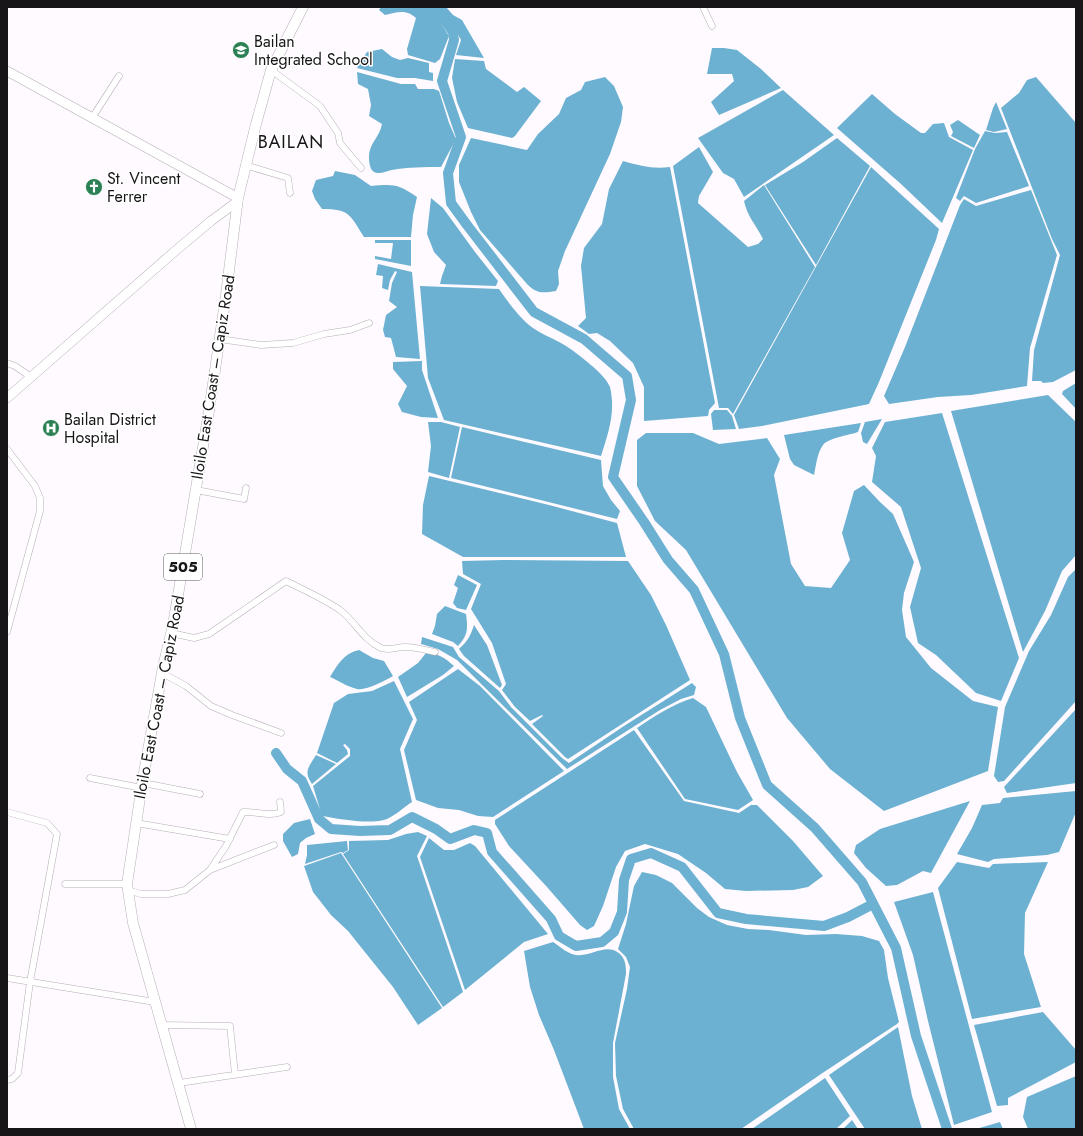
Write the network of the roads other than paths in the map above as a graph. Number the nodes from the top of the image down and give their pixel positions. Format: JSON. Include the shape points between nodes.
{"nodes":[{"id":1,"x":303,"y":7,"type":"edge"},
{"id":2,"x":703,"y":7,"type":"edge"},
{"id":3,"x":712,"y":26,"type":"dead end"},
{"id":4,"x":271,"y":70,"type":"junction"},
{"id":5,"x":7,"y":71,"type":"edge"},
{"id":6,"x":119,"y":76,"type":"dead end"},
{"id":7,"x":92,"y":118,"type":"junction"},
{"id":8,"x":245,"y":165,"type":"junction"},
{"id":9,"x":361,"y":168,"type":"dead end"},
{"id":10,"x":290,"y":193,"type":"dead end"},
{"id":11,"x":238,"y":199,"type":"junction"},
{"id":12,"x":369,"y":323,"type":"dead end"},
{"id":13,"x":219,"y":339,"type":"junction"},
{"id":14,"x":7,"y":363,"type":"edge"},
{"id":15,"x":31,"y":377,"type":"junction"},
{"id":16,"x":7,"y":398,"type":"edge"},
{"id":17,"x":7,"y":449,"type":"edge"},
{"id":18,"x":246,"y":488,"type":"dead end"},
{"id":19,"x":196,"y":490,"type":"junction"},
{"id":20,"x":7,"y":632,"type":"edge"},
{"id":21,"x":171,"y":633,"type":"junction"},
{"id":22,"x":435,"y":652,"type":"dead end"},
{"id":23,"x":162,"y":673,"type":"junction"},
{"id":24,"x":281,"y":733,"type":"dead end"},
{"id":25,"x":90,"y":778,"type":"dead end"},
{"id":26,"x":142,"y":786,"type":"junction"},
{"id":27,"x":200,"y":794,"type":"dead end"},
{"id":28,"x":280,"y":802,"type":"dead end"},
{"id":29,"x":7,"y":812,"type":"edge"},
{"id":30,"x":136,"y":823,"type":"junction"},
{"id":31,"x":230,"y":839,"type":"junction"},
{"id":32,"x":274,"y":845,"type":"dead end"},
{"id":33,"x":210,"y":870,"type":"junction"},
{"id":34,"x":65,"y":884,"type":"dead end"},
{"id":35,"x":127,"y":887,"type":"junction"},
{"id":36,"x":7,"y":978,"type":"edge"},
{"id":37,"x":30,"y":982,"type":"junction"},
{"id":38,"x":155,"y":1002,"type":"junction"},
{"id":39,"x":161,"y":1025,"type":"junction"},
{"id":40,"x":288,"y":1067,"type":"dead end"},
{"id":41,"x":235,"y":1074,"type":"junction"},
{"id":42,"x":7,"y":1080,"type":"edge"},
{"id":43,"x":179,"y":1083,"type":"junction"},
{"id":44,"x":191,"y":1129,"type":"edge"}],
"edges":[{"from":1,"to":4,"type":"main road","name":"Iloilo East Coast – Capiz Road","number":"505"},
{"from":2,"to":3,"type":"street"},
{"from":4,"to":8,"type":"main road","name":"Iloilo East Coast – Capiz Road","number":"505"},
{"from":4,"to":9,"type":"street","via":[[320,106],[338,133],[340,143]]},
{"from":5,"to":7,"type":"main road"},
{"from":6,"to":7,"type":"street"},
{"from":7,"to":11,"type":"main road"},
{"from":8,"to":10,"type":"street","via":[[288,178]]},
{"from":8,"to":11,"type":"main road","name":"Iloilo East Coast – Capiz Road","number":"505"},
{"from":11,"to":13,"type":"main road","name":"Iloilo East Coast – Capiz Road","number":"505"},
{"from":11,"to":15,"type":"main road"},
{"from":12,"to":13,"type":"street","via":[[293,343],[261,345]]},
{"from":13,"to":19,"type":"main road","name":"Iloilo East Coast – Capiz Road","number":"505"},
{"from":14,"to":15,"type":"street"},
{"from":15,"to":16,"type":"main road"},
{"from":17,"to":20,"type":"street","via":[[35,486],[40,498],[40,511]]},
{"from":18,"to":19,"type":"street","via":[[244,499]]},
{"from":19,"to":21,"type":"main road","name":"Iloilo East Coast – Capiz Road","number":"505"},
{"from":21,"to":22,"type":"street","via":[[194,638],[209,634],[286,581],[342,611],[372,643],[382,648],[388,650],[404,647]]},
{"from":21,"to":23,"type":"main road","name":"Iloilo East Coast – Capiz Road","number":"505"},
{"from":23,"to":24,"type":"street","via":[[186,686],[211,706]]},
{"from":23,"to":26,"type":"main road","name":"Iloilo East Coast – Capiz Road","number":"505"},
{"from":25,"to":26,"type":"street"},
{"from":26,"to":27,"type":"street"},
{"from":26,"to":30,"type":"main road","name":"Iloilo East Coast – Capiz Road","number":"505"},
{"from":28,"to":31,"type":"street","via":[[281,812],[276,814],[243,812]]},
{"from":29,"to":37,"type":"street","via":[[47,823],[57,834]]},
{"from":30,"to":31,"type":"street"},
{"from":30,"to":35,"type":"main road","name":"Iloilo East Coast – Capiz Road","number":"505"},
{"from":31,"to":33,"type":"street"},
{"from":32,"to":33,"type":"street"},
{"from":33,"to":35,"type":"street","via":[[185,890],[168,894],[140,894]]},
{"from":34,"to":35,"type":"street"},
{"from":35,"to":38,"type":"main road","name":"Iloilo East Coast – Capiz Road","number":"505","via":[[133,923]]},
{"from":36,"to":37,"type":"street"},
{"from":37,"to":38,"type":"street"},
{"from":37,"to":42,"type":"street","via":[[18,1073]]},
{"from":38,"to":39,"type":"main road","name":"Iloilo East Coast – Capiz Road","number":"505"},
{"from":39,"to":41,"type":"street","via":[[230,1026]]},
{"from":39,"to":43,"type":"main road","name":"Iloilo East Coast – Capiz Road","number":"505"},
{"from":40,"to":41,"type":"street"},
{"from":41,"to":43,"type":"street"},
{"from":43,"to":44,"type":"main road","name":"Iloilo East Coast – Capiz Road","number":"505"}]}
